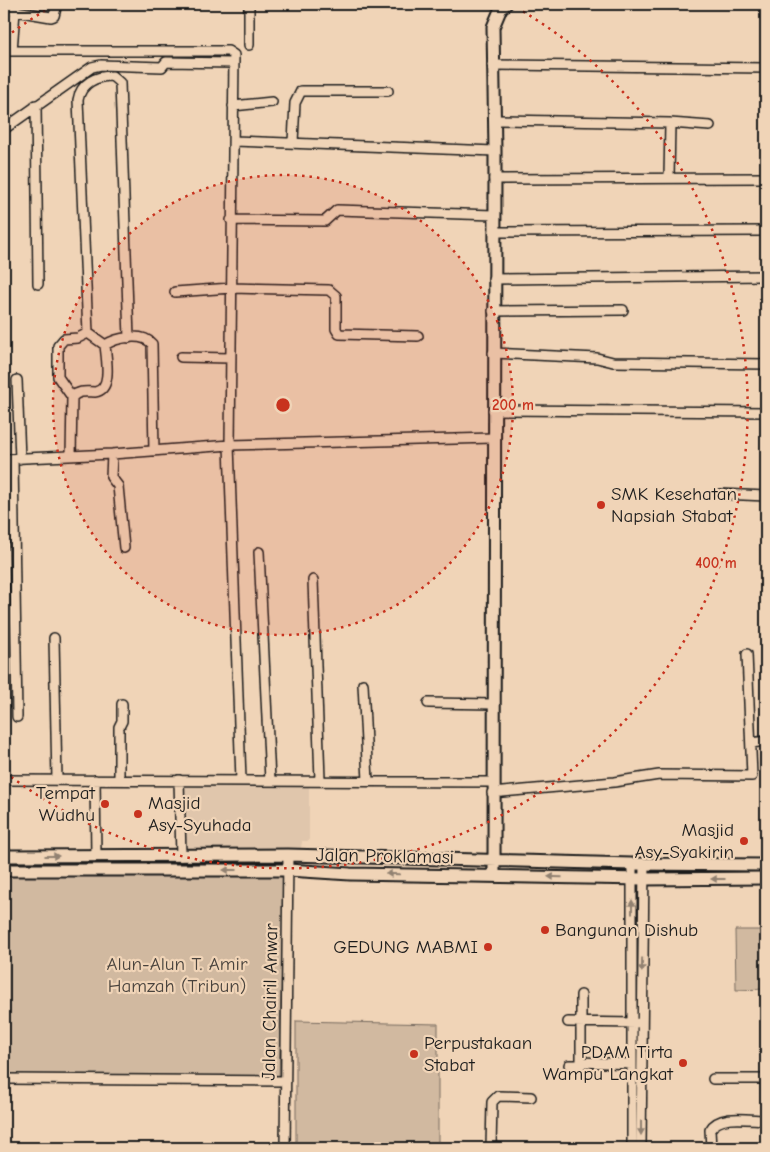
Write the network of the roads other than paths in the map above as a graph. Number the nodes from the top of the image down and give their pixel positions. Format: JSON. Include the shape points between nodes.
{"nodes":[{"id":1,"x":57,"y":4,"type":"edge"},
{"id":2,"x":249,"y":4,"type":"edge"},
{"id":3,"x":506,"y":4,"type":"edge"},
{"id":4,"x":4,"y":9,"type":"edge"},
{"id":5,"x":17,"y":9,"type":"edge"},
{"id":6,"x":249,"y":45,"type":"dead end"},
{"id":7,"x":8,"y":51,"type":"edge"},
{"id":8,"x":234,"y":60,"type":"junction"},
{"id":9,"x":492,"y":65,"type":"junction"},
{"id":10,"x":766,"y":68,"type":"edge"},
{"id":11,"x":388,"y":91,"type":"dead end"},
{"id":12,"x":272,"y":102,"type":"dead end"},
{"id":13,"x":36,"y":106,"type":"junction"},
{"id":14,"x":233,"y":106,"type":"junction"},
{"id":15,"x":495,"y":120,"type":"junction"},
{"id":16,"x":670,"y":123,"type":"junction"},
{"id":17,"x":710,"y":126,"type":"dead end"},
{"id":18,"x":4,"y":129,"type":"edge"},
{"id":19,"x":234,"y":141,"type":"junction"},
{"id":20,"x":293,"y":142,"type":"junction"},
{"id":21,"x":495,"y":151,"type":"junction"},
{"id":22,"x":669,"y":178,"type":"junction"},
{"id":23,"x":766,"y":178,"type":"edge"},
{"id":24,"x":494,"y":179,"type":"junction"},
{"id":25,"x":494,"y":215,"type":"junction"},
{"id":26,"x":231,"y":220,"type":"junction"},
{"id":27,"x":766,"y":231,"type":"edge"},
{"id":28,"x":494,"y":232,"type":"junction"},
{"id":29,"x":766,"y":276,"type":"edge"},
{"id":30,"x":493,"y":279,"type":"junction"},
{"id":31,"x":38,"y":284,"type":"dead end"},
{"id":32,"x":231,"y":288,"type":"junction"},
{"id":33,"x":175,"y":292,"type":"dead end"},
{"id":34,"x":623,"y":310,"type":"dead end"},
{"id":35,"x":493,"y":311,"type":"junction"},
{"id":36,"x":88,"y":333,"type":"junction"},
{"id":37,"x":418,"y":336,"type":"dead end"},
{"id":38,"x":129,"y":338,"type":"junction"},
{"id":39,"x":105,"y":345,"type":"junction"},
{"id":40,"x":493,"y":353,"type":"junction"},
{"id":41,"x":181,"y":357,"type":"dead end"},
{"id":42,"x":230,"y":358,"type":"junction"},
{"id":43,"x":766,"y":364,"type":"edge"},
{"id":44,"x":17,"y":380,"type":"dead end"},
{"id":45,"x":72,"y":397,"type":"junction"},
{"id":46,"x":493,"y":410,"type":"junction"},
{"id":47,"x":766,"y":412,"type":"edge"},
{"id":48,"x":494,"y":438,"type":"junction"},
{"id":49,"x":230,"y":445,"type":"junction"},
{"id":50,"x":154,"y":451,"type":"junction"},
{"id":51,"x":112,"y":454,"type":"junction"},
{"id":52,"x":71,"y":456,"type":"junction"},
{"id":53,"x":12,"y":459,"type":"edge"},
{"id":54,"x":721,"y":494,"type":"dead end"},
{"id":55,"x":766,"y":496,"type":"edge"},
{"id":56,"x":124,"y":548,"type":"dead end"},
{"id":57,"x":259,"y":552,"type":"dead end"},
{"id":58,"x":313,"y":580,"type":"dead end"},
{"id":59,"x":54,"y":638,"type":"dead end"},
{"id":60,"x":747,"y":654,"type":"dead end"},
{"id":61,"x":363,"y":684,"type":"dead end"},
{"id":62,"x":428,"y":703,"type":"dead end"},
{"id":63,"x":122,"y":704,"type":"dead end"},
{"id":64,"x":494,"y":704,"type":"junction"},
{"id":65,"x":17,"y":717,"type":"dead end"},
{"id":66,"x":766,"y":741,"type":"edge"},
{"id":67,"x":751,"y":743,"type":"junction"},
{"id":68,"x":4,"y":780,"type":"edge"},
{"id":69,"x":57,"y":780,"type":"junction"},
{"id":70,"x":95,"y":780,"type":"junction"},
{"id":71,"x":119,"y":780,"type":"junction"},
{"id":72,"x":179,"y":780,"type":"junction"},
{"id":73,"x":241,"y":780,"type":"junction"},
{"id":74,"x":270,"y":780,"type":"junction"},
{"id":75,"x":320,"y":780,"type":"junction"},
{"id":76,"x":368,"y":781,"type":"junction"},
{"id":77,"x":492,"y":787,"type":"junction"},
{"id":78,"x":4,"y":856,"type":"edge"},
{"id":79,"x":96,"y":856,"type":"junction"},
{"id":80,"x":181,"y":856,"type":"junction"},
{"id":81,"x":288,"y":856,"type":"junction"},
{"id":82,"x":494,"y":861,"type":"junction"},
{"id":83,"x":638,"y":864,"type":"junction"},
{"id":84,"x":766,"y":865,"type":"edge"},
{"id":85,"x":4,"y":870,"type":"edge"},
{"id":86,"x":288,"y":870,"type":"junction"},
{"id":87,"x":494,"y":875,"type":"junction"},
{"id":88,"x":766,"y":878,"type":"edge"},
{"id":89,"x":638,"y":879,"type":"junction"},
{"id":90,"x":581,"y":995,"type":"dead end"},
{"id":91,"x":568,"y":1022,"type":"dead end"},
{"id":92,"x":581,"y":1023,"type":"junction"},
{"id":93,"x":632,"y":1023,"type":"junction"},
{"id":94,"x":641,"y":1023,"type":"junction"},
{"id":95,"x":581,"y":1062,"type":"junction"},
{"id":96,"x":632,"y":1064,"type":"junction"},
{"id":97,"x":569,"y":1065,"type":"dead end"},
{"id":98,"x":713,"y":1078,"type":"dead end"},
{"id":99,"x":4,"y":1079,"type":"edge"},
{"id":100,"x":766,"y":1079,"type":"edge"},
{"id":101,"x":284,"y":1081,"type":"junction"},
{"id":102,"x":531,"y":1097,"type":"dead end"},
{"id":103,"x":766,"y":1120,"type":"edge"},
{"id":104,"x":285,"y":1148,"type":"edge"},
{"id":105,"x":491,"y":1148,"type":"edge"},
{"id":106,"x":632,"y":1148,"type":"edge"},
{"id":107,"x":641,"y":1148,"type":"edge"},
{"id":108,"x":711,"y":1148,"type":"edge"}],
"edges":[{"from":1,"to":5,"type":"street","via":[[51,17]]},
{"from":2,"to":6,"type":"street"},
{"from":3,"to":9,"type":"street","via":[[493,27]]},
{"from":4,"to":5,"type":"street"},
{"from":5,"to":7,"type":"street"},
{"from":7,"to":8,"type":"street","via":[[228,51]]},
{"from":8,"to":13,"type":"street","via":[[166,62],[162,66],[101,64]]},
{"from":8,"to":14,"type":"street"},
{"from":9,"to":10,"type":"street"},
{"from":9,"to":15,"type":"street"},
{"from":11,"to":20,"type":"street","via":[[300,91],[295,103]]},
{"from":12,"to":14,"type":"street"},
{"from":13,"to":18,"type":"street"},
{"from":13,"to":31,"type":"street"},
{"from":14,"to":19,"type":"street"},
{"from":15,"to":16,"type":"street"},
{"from":15,"to":21,"type":"street"},
{"from":16,"to":17,"type":"street"},
{"from":16,"to":22,"type":"street"},
{"from":19,"to":20,"type":"street"},
{"from":19,"to":26,"type":"street"},
{"from":20,"to":21,"type":"street"},
{"from":21,"to":24,"type":"street"},
{"from":22,"to":23,"type":"street"},
{"from":22,"to":24,"type":"street"},
{"from":24,"to":25,"type":"street"},
{"from":25,"to":26,"type":"street","via":[[337,210],[325,221]]},
{"from":25,"to":28,"type":"street"},
{"from":26,"to":32,"type":"street"},
{"from":27,"to":28,"type":"street"},
{"from":28,"to":30,"type":"street"},
{"from":29,"to":30,"type":"street"},
{"from":30,"to":35,"type":"street"},
{"from":32,"to":33,"type":"street"},
{"from":32,"to":37,"type":"street","via":[[332,290],[336,296],[336,329],[339,334]]},
{"from":32,"to":42,"type":"street"},
{"from":34,"to":35,"type":"street"},
{"from":35,"to":40,"type":"street"},
{"from":36,"to":38,"type":"street","via":[[78,100],[89,82],[112,76],[120,83]]},
{"from":36,"to":39,"type":"street"},
{"from":36,"to":45,"type":"street","via":[[64,339],[58,346],[58,377]]},
{"from":38,"to":39,"type":"street","via":[[118,338]]},
{"from":38,"to":50,"type":"street","via":[[146,339],[152,344]]},
{"from":39,"to":45,"type":"street","via":[[107,378],[104,387]]},
{"from":40,"to":43,"type":"street","via":[[597,358],[613,362]]},
{"from":40,"to":46,"type":"street"},
{"from":41,"to":42,"type":"street"},
{"from":42,"to":49,"type":"street"},
{"from":44,"to":53,"type":"street"},
{"from":45,"to":52,"type":"street"},
{"from":46,"to":47,"type":"street"},
{"from":46,"to":48,"type":"street"},
{"from":48,"to":49,"type":"street"},
{"from":48,"to":64,"type":"street"},
{"from":49,"to":50,"type":"street"},
{"from":49,"to":73,"type":"street"},
{"from":50,"to":51,"type":"street"},
{"from":51,"to":52,"type":"street"},
{"from":51,"to":56,"type":"street","via":[[111,477],[118,486]]},
{"from":52,"to":53,"type":"street"},
{"from":53,"to":65,"type":"street"},
{"from":54,"to":55,"type":"street"},
{"from":57,"to":74,"type":"street"},
{"from":58,"to":75,"type":"street"},
{"from":59,"to":69,"type":"street"},
{"from":60,"to":67,"type":"street"},
{"from":61,"to":76,"type":"street"},
{"from":62,"to":64,"type":"street"},
{"from":63,"to":71,"type":"street"},
{"from":64,"to":77,"type":"street"},
{"from":66,"to":67,"type":"street"},
{"from":67,"to":77,"type":"street","via":[[752,776],[660,775],[614,782]]},
{"from":68,"to":69,"type":"street"},
{"from":69,"to":70,"type":"street"},
{"from":70,"to":71,"type":"street"},
{"from":70,"to":79,"type":"street"},
{"from":71,"to":72,"type":"street"},
{"from":72,"to":73,"type":"street"},
{"from":72,"to":80,"type":"street"},
{"from":73,"to":74,"type":"street"},
{"from":74,"to":75,"type":"street"},
{"from":75,"to":76,"type":"street"},
{"from":76,"to":77,"type":"street"},
{"from":77,"to":82,"type":"street"},
{"from":78,"to":79,"type":"street","name":"Jalan Proklamasi","one_way":true},
{"from":79,"to":80,"type":"street","name":"Jalan Proklamasi"},
{"from":80,"to":81,"type":"street","name":"Jalan Proklamasi"},
{"from":81,"to":82,"type":"street","name":"Jalan Proklamasi"},
{"from":81,"to":86,"type":"street","name":"Jalan Chairil Anwar"},
{"from":82,"to":83,"type":"street","name":"Jalan Proklamasi"},
{"from":82,"to":87,"type":"street"},
{"from":83,"to":84,"type":"street","name":"Jalan Proklamasi"},
{"from":83,"to":89,"type":"street"},
{"from":86,"to":85,"type":"street","name":"Jalan Proklamasi","one_way":true},
{"from":87,"to":86,"type":"street","name":"Jalan Proklamasi","one_way":true},
{"from":86,"to":101,"type":"street","name":"Jalan Chairil Anwar"},
{"from":89,"to":87,"type":"street","name":"Jalan Proklamasi","one_way":true},
{"from":88,"to":89,"type":"street","name":"Jalan Proklamasi","one_way":true},
{"from":93,"to":89,"type":"street","one_way":true},
{"from":89,"to":94,"type":"street","one_way":true},
{"from":90,"to":92,"type":"street"},
{"from":91,"to":92,"type":"street"},
{"from":92,"to":93,"type":"street"},
{"from":92,"to":95,"type":"street"},
{"from":93,"to":94,"type":"street"},
{"from":93,"to":96,"type":"street"},
{"from":94,"to":107,"type":"street","one_way":true},
{"from":95,"to":96,"type":"street"},
{"from":95,"to":97,"type":"street","via":[[581,1065]]},
{"from":96,"to":106,"type":"street"},
{"from":98,"to":100,"type":"street"},
{"from":99,"to":101,"type":"street"},
{"from":101,"to":104,"type":"street","name":"Jalan Chairil Anwar"},
{"from":102,"to":105,"type":"street","via":[[494,1098]]},
{"from":103,"to":108,"type":"street","via":[[716,1122],[710,1130]]}]}
